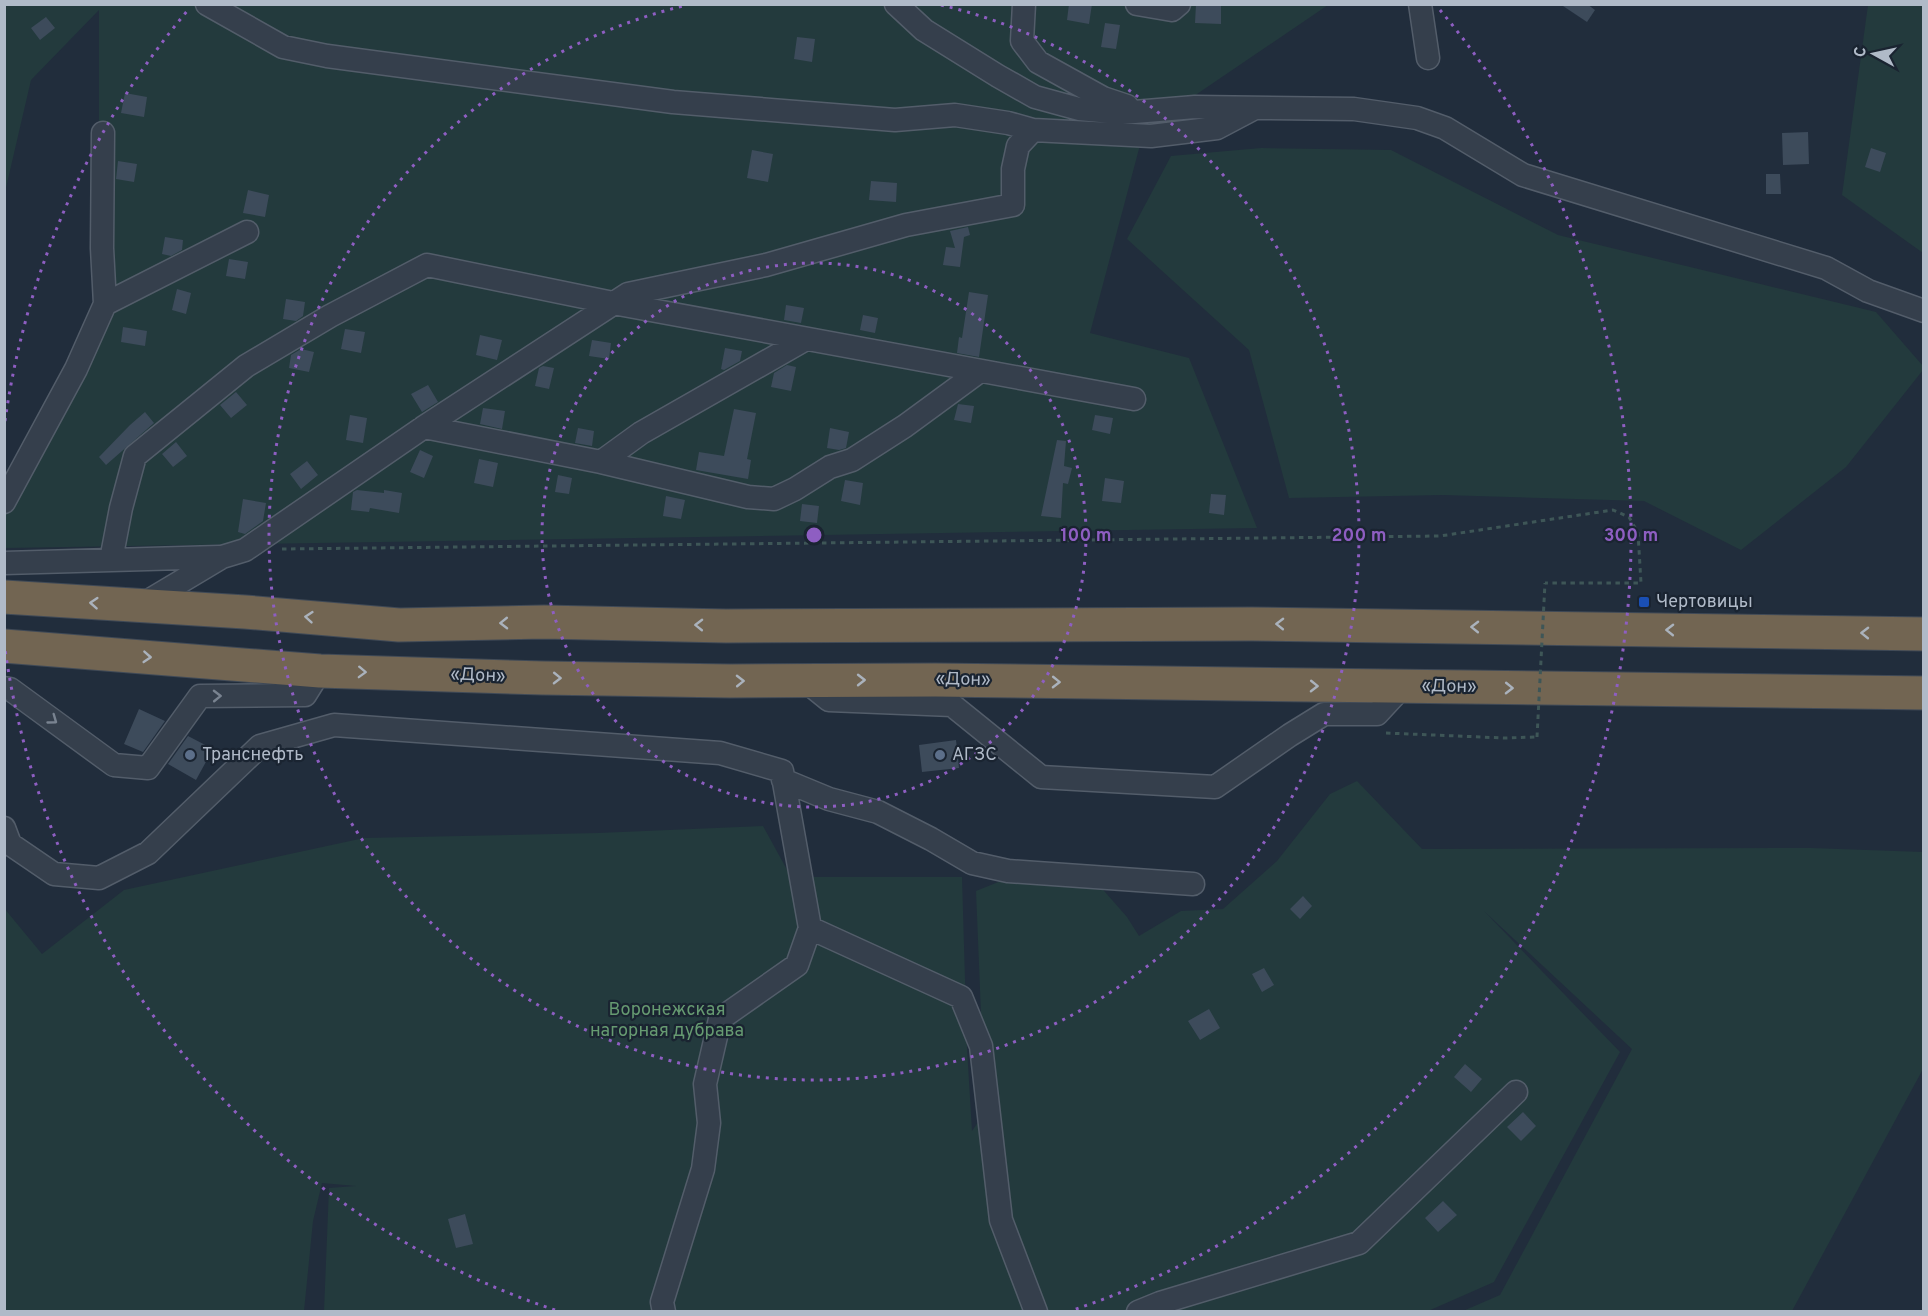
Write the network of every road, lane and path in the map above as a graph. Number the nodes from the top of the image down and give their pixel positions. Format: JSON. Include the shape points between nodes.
{"nodes":[{"id":1,"x":207,"y":4,"type":"edge"},
{"id":2,"x":896,"y":4,"type":"edge"},
{"id":3,"x":1024,"y":4,"type":"edge"},
{"id":4,"x":1137,"y":4,"type":"edge"},
{"id":5,"x":1179,"y":4,"type":"edge"},
{"id":6,"x":1420,"y":4,"type":"edge"},
{"id":7,"x":1428,"y":58,"type":"dead end"},
{"id":8,"x":1253,"y":109,"type":"junction"},
{"id":9,"x":1148,"y":113,"type":"junction"},
{"id":10,"x":1033,"y":130,"type":"junction"},
{"id":11,"x":103,"y":133,"type":"dead end"},
{"id":12,"x":247,"y":232,"type":"dead end"},
{"id":13,"x":613,"y":303,"type":"junction"},
{"id":14,"x":105,"y":304,"type":"junction"},
{"id":15,"x":1923,"y":311,"type":"edge"},
{"id":16,"x":806,"y":339,"type":"junction"},
{"id":17,"x":980,"y":371,"type":"junction"},
{"id":18,"x":1134,"y":399,"type":"dead end"},
{"id":19,"x":424,"y":427,"type":"junction"},
{"id":20,"x":601,"y":462,"type":"junction"},
{"id":21,"x":4,"y":502,"type":"edge"},
{"id":22,"x":280,"y":549,"type":"dead end"},
{"id":23,"x":222,"y":557,"type":"junction"},
{"id":24,"x":111,"y":560,"type":"junction"},
{"id":25,"x":4,"y":563,"type":"edge"},
{"id":26,"x":4,"y":597,"type":"edge"},
{"id":27,"x":140,"y":606,"type":"junction"},
{"id":28,"x":1923,"y":634,"type":"edge"},
{"id":29,"x":4,"y":646,"type":"edge"},
{"id":30,"x":320,"y":671,"type":"junction"},
{"id":31,"x":803,"y":680,"type":"junction"},
{"id":32,"x":1402,"y":687,"type":"junction"},
{"id":33,"x":4,"y":688,"type":"edge"},
{"id":34,"x":1923,"y":693,"type":"edge"},
{"id":35,"x":1379,"y":732,"type":"dead end"},
{"id":36,"x":783,"y":780,"type":"junction"},
{"id":37,"x":4,"y":828,"type":"edge"},
{"id":38,"x":1193,"y":885,"type":"dead end"},
{"id":39,"x":810,"y":928,"type":"junction"},
{"id":40,"x":1516,"y":1092,"type":"dead end"},
{"id":41,"x":664,"y":1311,"type":"edge"},
{"id":42,"x":1036,"y":1311,"type":"edge"},
{"id":43,"x":1138,"y":1311,"type":"edge"}],
"edges":[{"from":1,"to":10,"type":"street","via":[[283,47],[327,56],[673,102],[895,120],[955,115]]},
{"from":2,"to":9,"type":"street","via":[[924,30],[1035,97],[1079,110]]},
{"from":3,"to":9,"type":"street","via":[[1022,41],[1038,62],[1103,98]]},
{"from":4,"to":5,"type":"street","via":[[1172,10]]},
{"from":6,"to":7,"type":"street"},
{"from":8,"to":9,"type":"street","via":[[1195,108]]},
{"from":8,"to":10,"type":"street","via":[[1217,128],[1151,136]]},
{"from":8,"to":15,"type":"street","via":[[1354,109],[1417,118],[1445,128],[1523,175],[1826,268],[1868,291]]},
{"from":10,"to":13,"type":"street","via":[[1018,146],[1013,169],[1013,205],[906,225],[766,265],[628,294]]},
{"from":11,"to":14,"type":"street"},
{"from":12,"to":14,"type":"street"},
{"from":13,"to":16,"type":"street"},
{"from":13,"to":19,"type":"street"},
{"from":13,"to":24,"type":"street","via":[[426,266],[330,315],[246,366],[135,456]]},
{"from":14,"to":21,"type":"street","via":[[76,369]]},
{"from":16,"to":17,"type":"street"},
{"from":16,"to":20,"type":"street","via":[[641,433]]},
{"from":17,"to":18,"type":"street"},
{"from":17,"to":20,"type":"street","via":[[852,460],[830,467],[774,498],[748,497]]},
{"from":19,"to":20,"type":"street"},
{"from":19,"to":23,"type":"street","via":[[244,550]]},
{"from":22,"to":35,"type":"path","bridge":true,"via":[[1440,536],[1614,510],[1629,517],[1638,533],[1641,583],[1545,583],[1537,737]]},
{"from":23,"to":24,"type":"street"},
{"from":23,"to":27,"type":"street"},
{"from":24,"to":25,"type":"street"},
{"from":27,"to":26,"type":"highway","one_way":true},
{"from":28,"to":27,"type":"highway","one_way":true,"via":[[1252,624],[399,625]]},
{"from":29,"to":30,"type":"highway","name":"«Дон»","one_way":true},
{"from":30,"to":31,"type":"highway","name":"«Дон»","one_way":true,"via":[[640,680]]},
{"from":33,"to":30,"type":"street","one_way":true,"via":[[114,765],[148,768],[200,696],[305,695]]},
{"from":31,"to":32,"type":"highway","name":"«Дон»","one_way":true},
{"from":31,"to":32,"type":"street","via":[[829,700],[952,705],[1041,777],[1215,788],[1324,714],[1377,714]]},
{"from":32,"to":34,"type":"highway","name":"«Дон»","one_way":true},
{"from":36,"to":37,"type":"street","via":[[782,771],[720,753],[334,725],[260,746],[148,853],[99,878],[54,874],[10,844]]},
{"from":36,"to":38,"type":"street","via":[[829,799],[878,812],[972,863],[1008,871]]},
{"from":36,"to":39,"type":"street"},
{"from":39,"to":41,"type":"street","via":[[797,965],[720,1019],[705,1084],[710,1123],[703,1169],[662,1302]]},
{"from":39,"to":42,"type":"street","via":[[961,998],[981,1046],[1001,1220]]},
{"from":40,"to":43,"type":"street","via":[[1359,1243]]}]}
